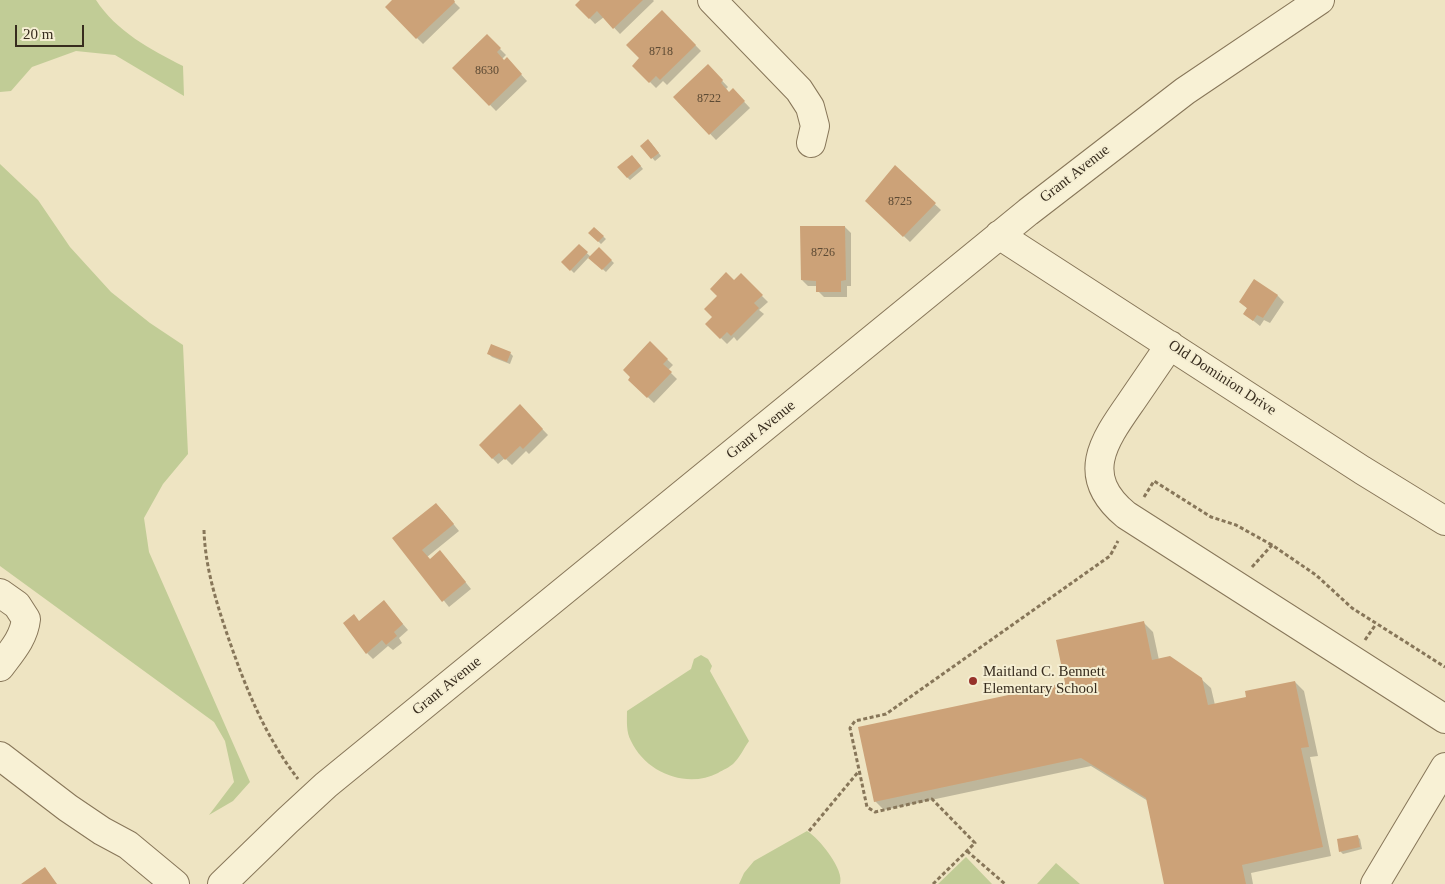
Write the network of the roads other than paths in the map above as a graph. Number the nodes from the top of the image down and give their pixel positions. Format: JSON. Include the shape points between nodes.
{"nodes":[{"id":1,"x":712,"y":0,"type":"edge"},
{"id":2,"x":1320,"y":0,"type":"edge"},
{"id":3,"x":812,"y":143,"type":"dead end"},
{"id":4,"x":999,"y":234,"type":"junction"},
{"id":5,"x":1170,"y":344,"type":"junction"},
{"id":6,"x":1445,"y":522,"type":"edge"},
{"id":7,"x":0,"y":593,"type":"edge"},
{"id":8,"x":0,"y":667,"type":"edge"},
{"id":9,"x":1445,"y":720,"type":"edge"},
{"id":10,"x":0,"y":756,"type":"edge"},
{"id":11,"x":1442,"y":780,"type":"edge"},
{"id":12,"x":175,"y":884,"type":"edge"},
{"id":13,"x":222,"y":884,"type":"edge"},
{"id":14,"x":1374,"y":884,"type":"edge"}],
"edges":[{"from":1,"to":3,"type":"street","via":[[799,90],[810,108],[815,126]]},
{"from":2,"to":4,"type":"street","name":"Grant Avenue","via":[[1185,91]]},
{"from":4,"to":5,"type":"street","name":"Old Dominion Drive"},
{"from":4,"to":13,"type":"street","name":"Grant Avenue","via":[[312,797]]},
{"from":5,"to":6,"type":"street","name":"Old Dominion Drive"},
{"from":5,"to":9,"type":"street","via":[[1121,415],[1100,455],[1099,472],[1106,493],[1126,528]]},
{"from":7,"to":8,"type":"street","via":[[17,605],[26,619],[22,638]]},
{"from":10,"to":12,"type":"street","via":[[68,808],[128,845]]},
{"from":11,"to":14,"type":"street"}]}
